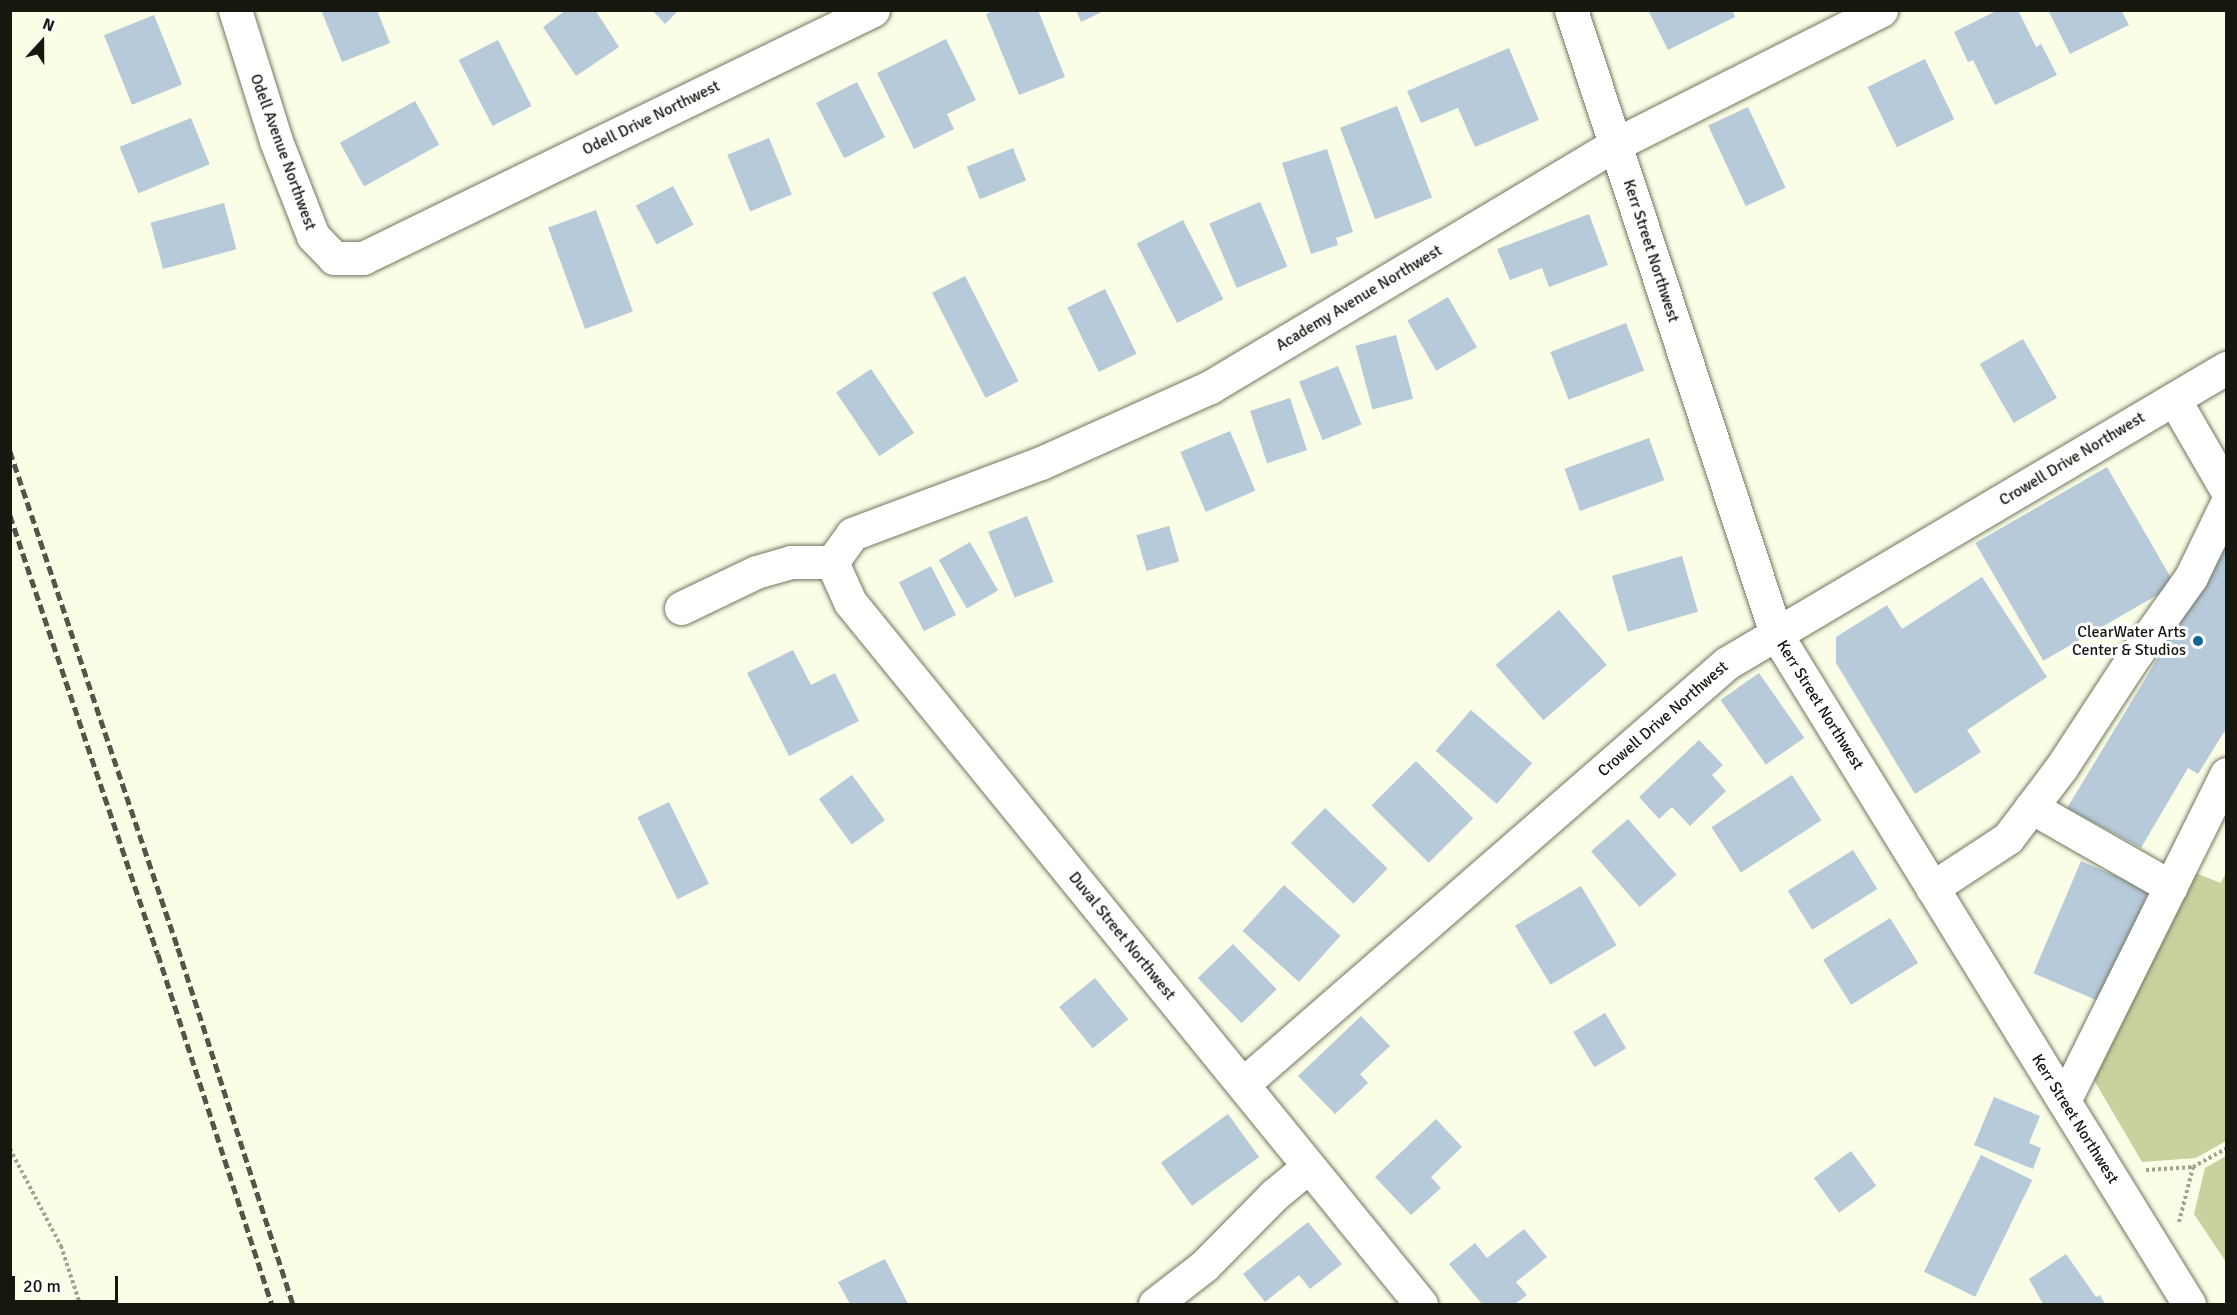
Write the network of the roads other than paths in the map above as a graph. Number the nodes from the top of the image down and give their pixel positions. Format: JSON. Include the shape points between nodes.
{"nodes":[{"id":1,"x":235,"y":10,"type":"edge"},
{"id":2,"x":873,"y":10,"type":"edge"},
{"id":3,"x":1571,"y":10,"type":"edge"},
{"id":4,"x":1881,"y":10,"type":"edge"},
{"id":5,"x":1616,"y":144,"type":"junction"},
{"id":6,"x":429,"y":226,"type":"joint"},
{"id":7,"x":2226,"y":368,"type":"edge"},
{"id":8,"x":2174,"y":399,"type":"junction"},
{"id":9,"x":2226,"y":489,"type":"edge"},
{"id":10,"x":2226,"y":505,"type":"edge"},
{"id":11,"x":832,"y":562,"type":"junction"},
{"id":12,"x":681,"y":608,"type":"dead end"},
{"id":13,"x":1776,"y":634,"type":"junction"},
{"id":14,"x":2226,"y":774,"type":"edge"},
{"id":15,"x":2031,"y":807,"type":"junction"},
{"id":16,"x":2171,"y":887,"type":"junction"},
{"id":17,"x":1932,"y":888,"type":"junction"},
{"id":18,"x":1243,"y":1084,"type":"junction"},
{"id":19,"x":2064,"y":1101,"type":"junction"},
{"id":20,"x":1309,"y":1166,"type":"junction"},
{"id":21,"x":1155,"y":1305,"type":"edge"},
{"id":22,"x":1421,"y":1305,"type":"edge"},
{"id":23,"x":2189,"y":1305,"type":"edge"}],
"edges":[{"from":1,"to":6,"type":"street","name":"Odell Avenue Northwest","via":[[276,141],[313,236],[334,258],[363,258]]},
{"from":2,"to":6,"type":"street","name":"Odell Drive Northwest"},
{"from":3,"to":5,"type":"street","name":"Kerr Street Northwest"},
{"from":4,"to":5,"type":"street","name":"Academy Avenue Northwest"},
{"from":5,"to":11,"type":"street","name":"Academy Avenue Northwest","via":[[1210,387],[1041,463],[852,534]]},
{"from":5,"to":13,"type":"street","name":"Kerr Street Northwest"},
{"from":7,"to":8,"type":"street","name":"Crowell Drive Northwest"},
{"from":8,"to":9,"type":"street"},
{"from":8,"to":13,"type":"street","name":"Crowell Drive Northwest"},
{"from":10,"to":15,"type":"street","via":[[2191,577]]},
{"from":11,"to":12,"type":"street","via":[[791,562],[756,572]]},
{"from":11,"to":18,"type":"street","name":"Duval Street Northwest","via":[[850,602]]},
{"from":13,"to":17,"type":"street","name":"Kerr Street Northwest"},
{"from":13,"to":18,"type":"street","name":"Crowell Drive Northwest","via":[[1727,663]]},
{"from":14,"to":16,"type":"street"},
{"from":15,"to":16,"type":"street"},
{"from":15,"to":17,"type":"street","via":[[2008,838]]},
{"from":16,"to":19,"type":"street"},
{"from":17,"to":19,"type":"street","name":"Kerr Street Northwest"},
{"from":18,"to":20,"type":"street","name":"Duval Street Northwest"},
{"from":19,"to":23,"type":"street","name":"Kerr Street Northwest"},
{"from":20,"to":21,"type":"street","via":[[1274,1195],[1204,1266]]},
{"from":20,"to":22,"type":"street","name":"Duval Street Northwest"}]}
